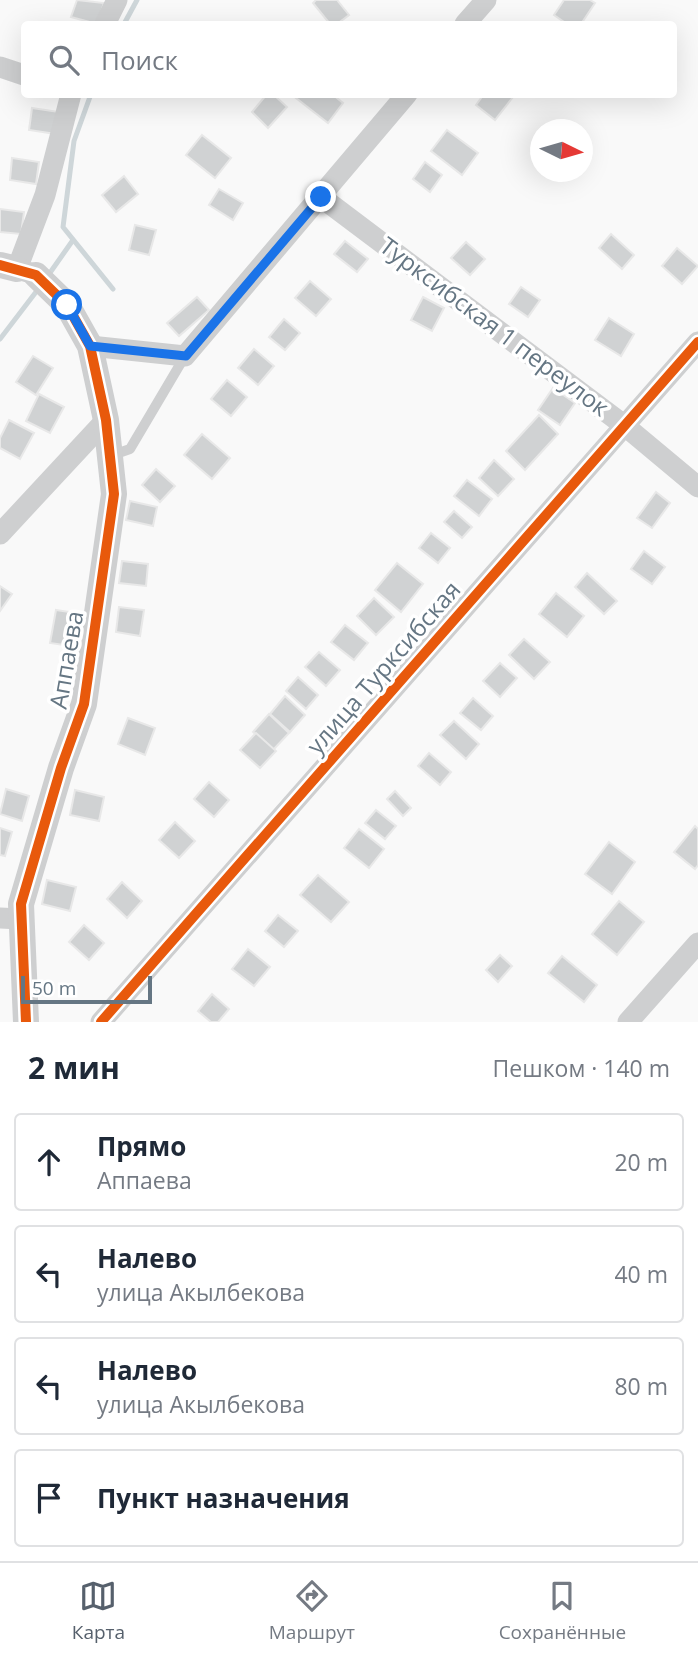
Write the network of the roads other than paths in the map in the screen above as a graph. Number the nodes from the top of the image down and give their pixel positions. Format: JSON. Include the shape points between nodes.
{"nodes":[{"id":1,"x":117,"y":0,"type":"edge"},
{"id":2,"x":486,"y":0,"type":"edge"},
{"id":3,"x":106,"y":21,"type":"edge"},
{"id":4,"x":468,"y":21,"type":"edge"},
{"id":5,"x":0,"y":68,"type":"edge"},
{"id":6,"x":21,"y":74,"type":"edge"},
{"id":7,"x":70,"y":98,"type":"edge"},
{"id":8,"x":404,"y":98,"type":"edge"},
{"id":9,"x":321,"y":197,"type":"junction"},
{"id":10,"x":18,"y":270,"type":"edge"},
{"id":11,"x":698,"y":342,"type":"edge"},
{"id":12,"x":90,"y":346,"type":"junction"},
{"id":13,"x":186,"y":356,"type":"junction"},
{"id":14,"x":106,"y":420,"type":"junction"},
{"id":15,"x":625,"y":426,"type":"junction"},
{"id":16,"x":110,"y":456,"type":"junction"},
{"id":17,"x":698,"y":487,"type":"edge"},
{"id":18,"x":0,"y":534,"type":"edge"},
{"id":19,"x":10,"y":919,"type":"edge"},
{"id":20,"x":698,"y":943,"type":"edge"},
{"id":21,"x":26,"y":1022,"type":"edge"},
{"id":22,"x":101,"y":1022,"type":"edge"},
{"id":23,"x":628,"y":1022,"type":"edge"}],
"edges":[{"from":1,"to":3,"type":"street"},
{"from":2,"to":4,"type":"street"},
{"from":5,"to":6,"type":"street"},
{"from":7,"to":10,"type":"street","via":[[45,195]]},
{"from":8,"to":9,"type":"street"},
{"from":9,"to":13,"type":"street"},
{"from":9,"to":15,"type":"street","name":"Турксибская 1 переулок"},
{"from":10,"to":12,"type":"street","name":"Аппаева","via":[[67,305]]},
{"from":11,"to":15,"type":"street","name":"улица Турксибская"},
{"from":12,"to":13,"type":"street"},
{"from":12,"to":14,"type":"street","name":"Аппаева"},
{"from":13,"to":16,"type":"lane","via":[[130,449]]},
{"from":14,"to":16,"type":"street","name":"Аппаева"},
{"from":14,"to":18,"type":"street"},
{"from":15,"to":17,"type":"street","name":"Турксибская 1 переулок"},
{"from":15,"to":22,"type":"street","name":"улица Турксибская"},
{"from":16,"to":19,"type":"street","name":"Аппаева","via":[[114,494],[84,704],[21,904]]},
{"from":19,"to":21,"type":"street","name":"Аппаева"},
{"from":20,"to":23,"type":"street"}]}
